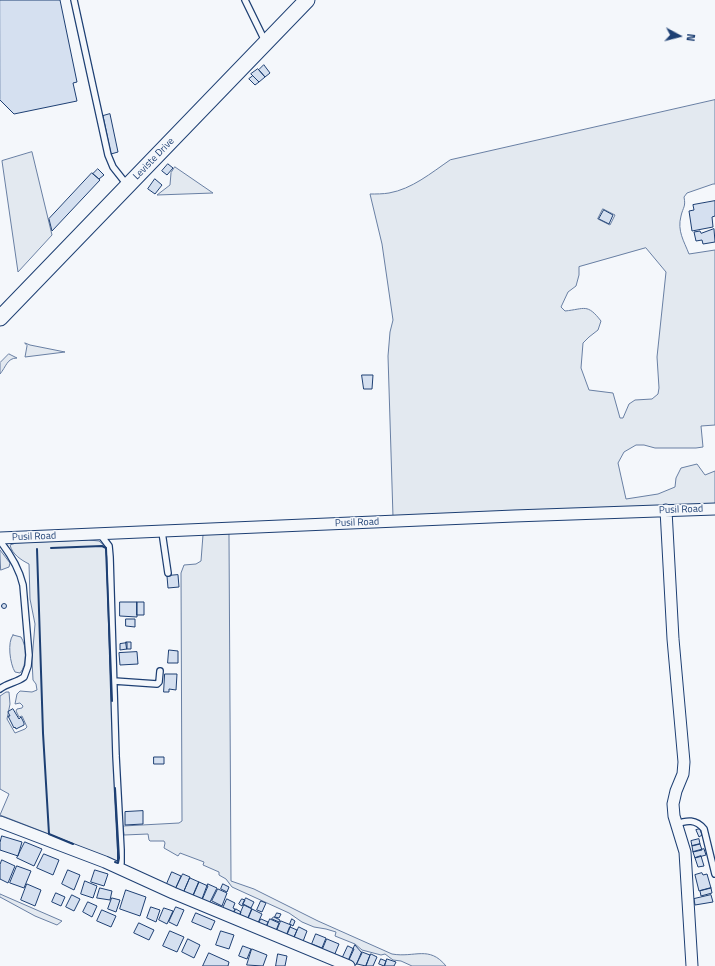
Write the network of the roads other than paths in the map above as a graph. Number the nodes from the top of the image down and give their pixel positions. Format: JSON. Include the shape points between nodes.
{"nodes":[{"id":1,"x":74,"y":0,"type":"edge"},
{"id":2,"x":245,"y":0,"type":"edge"},
{"id":3,"x":307,"y":0,"type":"edge"},
{"id":4,"x":266,"y":43,"type":"junction"},
{"id":5,"x":128,"y":186,"type":"junction"},
{"id":6,"x":0,"y":318,"type":"edge"},
{"id":7,"x":715,"y":509,"type":"edge"},
{"id":8,"x":666,"y":510,"type":"junction"},
{"id":9,"x":162,"y":532,"type":"junction"},
{"id":10,"x":100,"y":534,"type":"junction"},
{"id":11,"x":0,"y":540,"type":"edge"},
{"id":12,"x":168,"y":573,"type":"dead end"},
{"id":13,"x":160,"y":671,"type":"dead end"},
{"id":14,"x":114,"y":681,"type":"junction"},
{"id":15,"x":0,"y":689,"type":"edge"},
{"id":16,"x":0,"y":822,"type":"edge"},
{"id":17,"x":676,"y":824,"type":"junction"},
{"id":18,"x":119,"y":869,"type":"junction"},
{"id":19,"x":715,"y":874,"type":"edge"},
{"id":20,"x":349,"y":966,"type":"edge"},
{"id":21,"x":692,"y":966,"type":"edge"}],
"edges":[{"from":1,"to":5,"type":"lane","via":[[108,155],[113,167]]},
{"from":2,"to":4,"type":"lane"},
{"from":3,"to":4,"type":"main road","name":"Leviste Drive"},
{"from":4,"to":5,"type":"main road","name":"Leviste Drive"},
{"from":5,"to":6,"type":"main road","name":"Leviste Drive"},
{"from":7,"to":8,"type":"street","name":"Pusil Road"},
{"from":8,"to":9,"type":"street","name":"Pusil Road"},
{"from":8,"to":17,"type":"street","via":[[673,639],[684,758],[683,774],[674,797]]},
{"from":9,"to":10,"type":"street","name":"Pusil Road"},
{"from":9,"to":12,"type":"lane"},
{"from":10,"to":11,"type":"street","name":"Pusil Road"},
{"from":10,"to":14,"type":"lane","via":[[108,544],[110,553]]},
{"from":11,"to":15,"type":"lane","via":[[20,574],[23,585],[29,655],[24,677]]},
{"from":13,"to":14,"type":"lane","via":[[157,684]]},
{"from":14,"to":18,"type":"lane","via":[[121,850]]},
{"from":16,"to":18,"type":"street"},
{"from":17,"to":19,"type":"lane","via":[[692,821],[704,829]]},
{"from":17,"to":21,"type":"street","via":[[685,852]]},
{"from":18,"to":20,"type":"street"}]}
